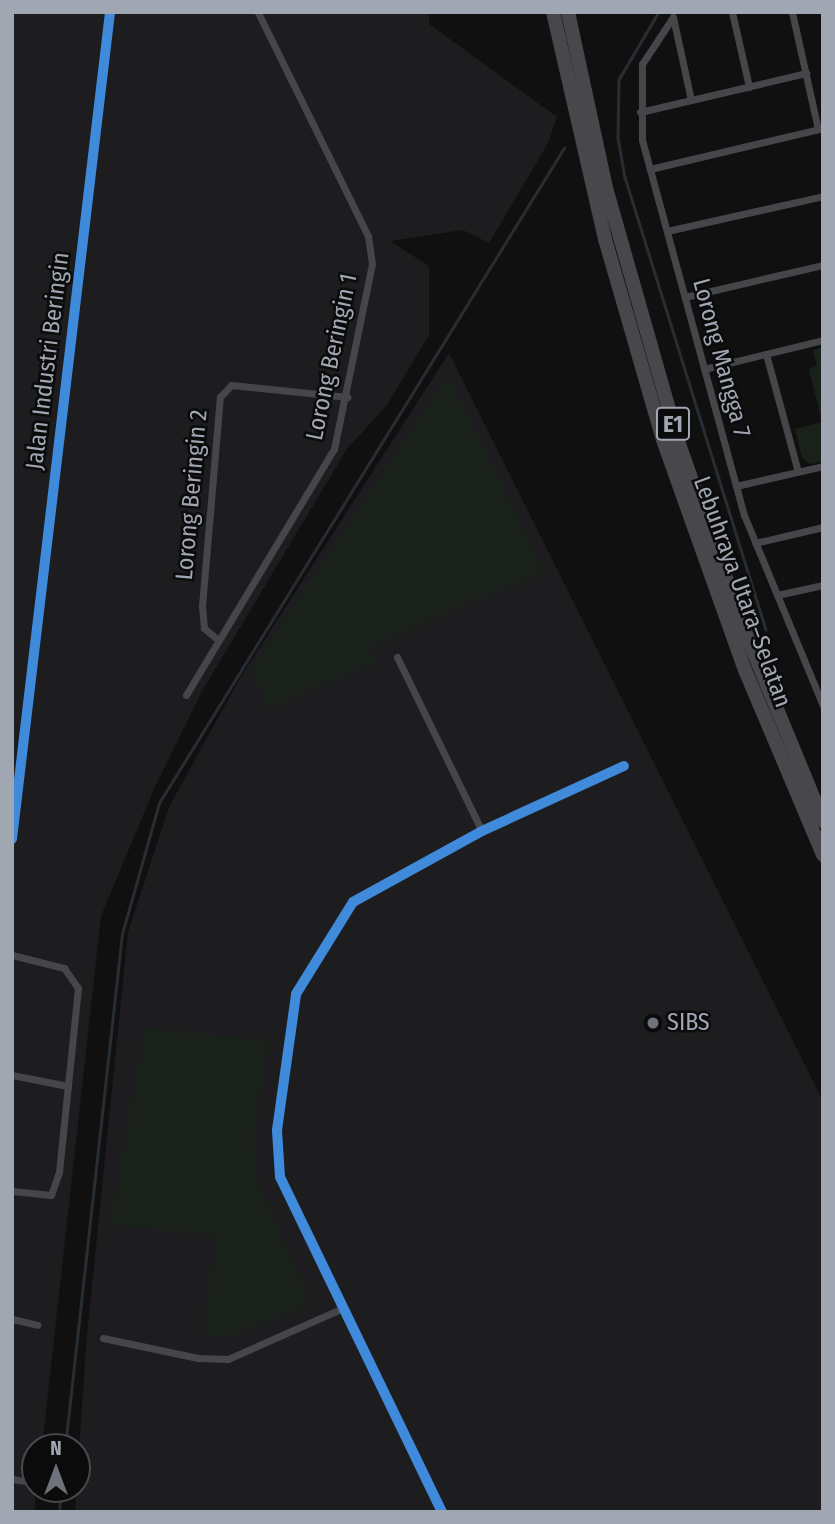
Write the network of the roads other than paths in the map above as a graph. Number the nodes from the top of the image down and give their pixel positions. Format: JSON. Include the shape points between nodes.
{"nodes":[{"id":1,"x":110,"y":12,"type":"edge"},
{"id":2,"x":258,"y":12,"type":"edge"},
{"id":3,"x":554,"y":12,"type":"edge"},
{"id":4,"x":568,"y":12,"type":"edge"},
{"id":5,"x":732,"y":12,"type":"edge"},
{"id":6,"x":792,"y":12,"type":"edge"},
{"id":7,"x":806,"y":73,"type":"junction"},
{"id":8,"x":749,"y":87,"type":"junction"},
{"id":9,"x":691,"y":100,"type":"junction"},
{"id":10,"x":640,"y":112,"type":"junction"},
{"id":11,"x":820,"y":128,"type":"edge"},
{"id":12,"x":650,"y":169,"type":"junction"},
{"id":13,"x":823,"y":196,"type":"edge"},
{"id":14,"x":667,"y":232,"type":"junction"},
{"id":15,"x":823,"y":265,"type":"edge"},
{"id":16,"x":685,"y":297,"type":"junction"},
{"id":17,"x":823,"y":340,"type":"edge"},
{"id":18,"x":766,"y":354,"type":"junction"},
{"id":19,"x":704,"y":369,"type":"junction"},
{"id":20,"x":346,"y":397,"type":"junction"},
{"id":21,"x":823,"y":466,"type":"edge"},
{"id":22,"x":798,"y":472,"type":"junction"},
{"id":23,"x":736,"y":486,"type":"junction"},
{"id":24,"x":823,"y":527,"type":"edge"},
{"id":25,"x":755,"y":543,"type":"junction"},
{"id":26,"x":823,"y":585,"type":"edge"},
{"id":27,"x":777,"y":595,"type":"junction"},
{"id":28,"x":216,"y":639,"type":"junction"},
{"id":29,"x":397,"y":657,"type":"dead end"},
{"id":30,"x":186,"y":695,"type":"dead end"},
{"id":31,"x":823,"y":706,"type":"edge"},
{"id":32,"x":624,"y":766,"type":"dead end"},
{"id":33,"x":823,"y":821,"type":"edge"},
{"id":34,"x":482,"y":831,"type":"junction"},
{"id":35,"x":12,"y":839,"type":"edge"},
{"id":36,"x":823,"y":855,"type":"edge"},
{"id":37,"x":12,"y":955,"type":"edge"},
{"id":38,"x":12,"y":1075,"type":"edge"},
{"id":39,"x":68,"y":1086,"type":"junction"},
{"id":40,"x":12,"y":1191,"type":"edge"},
{"id":41,"x":341,"y":1309,"type":"junction"},
{"id":42,"x":12,"y":1319,"type":"edge"},
{"id":43,"x":37,"y":1325,"type":"dead end"},
{"id":44,"x":103,"y":1338,"type":"dead end"},
{"id":45,"x":442,"y":1512,"type":"edge"}],
"edges":[{"from":1,"to":35,"type":"street","name":"Jalan Industri Beringin"},
{"from":2,"to":20,"type":"street","name":"Lorong Beringin 1","via":[[368,236],[372,264]]},
{"from":3,"to":36,"type":"highway","name":"Lebuhraya Utara–Selatan","number":"E1","via":[[605,239],[663,440],[745,670]]},
{"from":4,"to":33,"type":"highway","name":"Lebuhraya Utara–Selatan","number":"E1","via":[[606,188],[667,405],[739,617]]},
{"from":5,"to":8,"type":"street"},
{"from":6,"to":7,"type":"street"},
{"from":7,"to":8,"type":"street"},
{"from":7,"to":11,"type":"street"},
{"from":8,"to":9,"type":"street"},
{"from":9,"to":10,"type":"street"},
{"from":9,"to":10,"type":"street","name":"Lorong Mangga 7","via":[[673,17],[642,64]]},
{"from":10,"to":12,"type":"street","name":"Lorong Mangga 7"},
{"from":11,"to":12,"type":"street"},
{"from":12,"to":14,"type":"street","name":"Lorong Mangga 7"},
{"from":13,"to":14,"type":"street"},
{"from":14,"to":16,"type":"street","name":"Lorong Mangga 7"},
{"from":15,"to":16,"type":"street"},
{"from":16,"to":19,"type":"street","name":"Lorong Mangga 7"},
{"from":17,"to":18,"type":"street"},
{"from":18,"to":19,"type":"street"},
{"from":18,"to":22,"type":"street"},
{"from":19,"to":23,"type":"street","name":"Lorong Mangga 7"},
{"from":20,"to":28,"type":"street","name":"Lorong Beringin 1","via":[[334,449]]},
{"from":20,"to":28,"type":"street","name":"Lorong Beringin 2","via":[[231,386],[220,397],[202,606],[204,628]]},
{"from":21,"to":22,"type":"street"},
{"from":22,"to":23,"type":"street"},
{"from":23,"to":25,"type":"street","name":"Lorong Mangga 7"},
{"from":24,"to":25,"type":"street"},
{"from":25,"to":27,"type":"street","name":"Lorong Mangga 7"},
{"from":26,"to":27,"type":"street"},
{"from":27,"to":31,"type":"street","name":"Lorong Mangga 7"},
{"from":28,"to":30,"type":"street","name":"Lorong Beringin 1"},
{"from":29,"to":34,"type":"street"},
{"from":32,"to":34,"type":"street"},
{"from":34,"to":41,"type":"street","via":[[352,902],[296,994],[277,1130],[280,1177]]},
{"from":37,"to":39,"type":"street","via":[[64,968],[78,988]]},
{"from":38,"to":39,"type":"street"},
{"from":39,"to":40,"type":"street","via":[[60,1172],[51,1195]]},
{"from":41,"to":44,"type":"street","via":[[228,1359],[198,1358]]},
{"from":41,"to":45,"type":"street"},
{"from":42,"to":43,"type":"street"}]}
